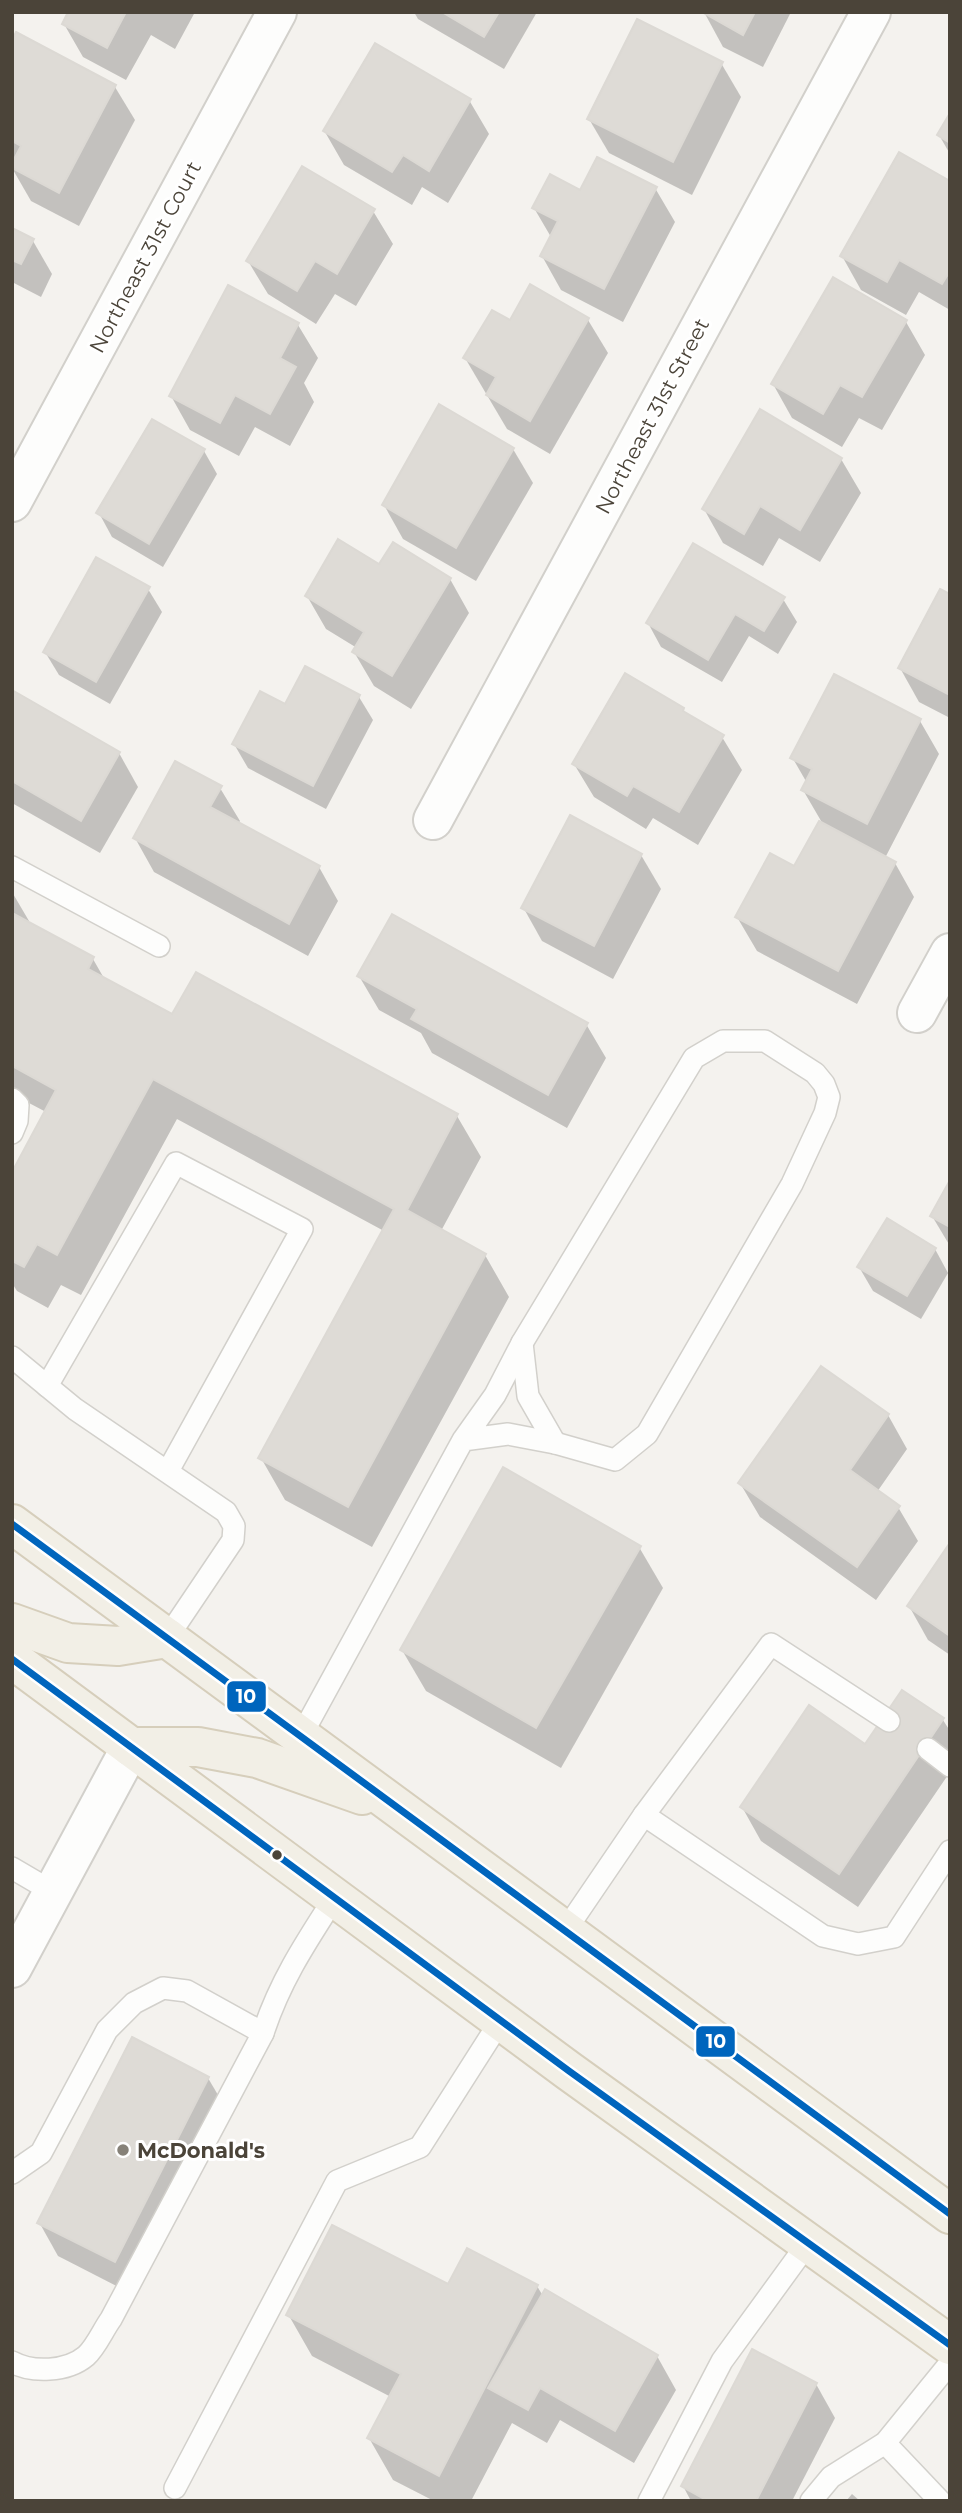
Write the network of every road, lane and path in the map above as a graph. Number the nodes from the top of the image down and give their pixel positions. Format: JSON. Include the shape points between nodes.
{"nodes":[{"id":1,"x":277,"y":12,"type":"edge"},
{"id":2,"x":871,"y":12,"type":"edge"},
{"id":3,"x":12,"y":502,"type":"edge"},
{"id":4,"x":433,"y":820,"type":"dead end"},
{"id":5,"x":12,"y":867,"type":"edge"},
{"id":6,"x":159,"y":946,"type":"dead end"},
{"id":7,"x":950,"y":953,"type":"edge"},
{"id":8,"x":917,"y":1013,"type":"dead end"},
{"id":9,"x":12,"y":1099,"type":"edge"},
{"id":10,"x":12,"y":1133,"type":"edge"},
{"id":11,"x":522,"y":1343,"type":"junction"},
{"id":12,"x":12,"y":1357,"type":"edge"},
{"id":13,"x":47,"y":1386,"type":"junction"},
{"id":14,"x":463,"y":1440,"type":"junction"},
{"id":15,"x":555,"y":1443,"type":"junction"},
{"id":16,"x":168,"y":1471,"type":"junction"},
{"id":17,"x":12,"y":1524,"type":"edge"},
{"id":18,"x":12,"y":1623,"type":"edge"},
{"id":19,"x":167,"y":1638,"type":"junction"},
{"id":20,"x":12,"y":1659,"type":"edge"},
{"id":21,"x":889,"y":1721,"type":"dead end"},
{"id":22,"x":301,"y":1736,"type":"junction"},
{"id":23,"x":131,"y":1747,"type":"junction"},
{"id":24,"x":928,"y":1749,"type":"dead end"},
{"id":25,"x":950,"y":1766,"type":"edge"},
{"id":26,"x":400,"y":1808,"type":"junction"},
{"id":27,"x":644,"y":1815,"type":"junction"},
{"id":28,"x":950,"y":1851,"type":"edge"},
{"id":29,"x":12,"y":1868,"type":"edge"},
{"id":30,"x":53,"y":1892,"type":"junction"},
{"id":31,"x":335,"y":1897,"type":"junction"},
{"id":32,"x":565,"y":1931,"type":"junction"},
{"id":33,"x":12,"y":1968,"type":"edge"},
{"id":34,"x":501,"y":2020,"type":"junction"},
{"id":35,"x":263,"y":2033,"type":"junction"},
{"id":36,"x":12,"y":2173,"type":"edge"},
{"id":37,"x":950,"y":2214,"type":"edge"},
{"id":38,"x":808,"y":2243,"type":"junction"},
{"id":39,"x":950,"y":2345,"type":"edge"},
{"id":40,"x":12,"y":2362,"type":"edge"},
{"id":41,"x":950,"y":2363,"type":"edge"},
{"id":42,"x":885,"y":2443,"type":"junction"},
{"id":43,"x":175,"y":2488,"type":"dead end"},
{"id":44,"x":649,"y":2501,"type":"edge"},
{"id":45,"x":811,"y":2501,"type":"edge"},
{"id":46,"x":940,"y":2501,"type":"edge"}],
"edges":[{"from":1,"to":3,"type":"street","name":"Northeast 31st Court"},
{"from":2,"to":4,"type":"street","name":"Northeast 31st Street"},
{"from":5,"to":6,"type":"lane"},
{"from":7,"to":8,"type":"street"},
{"from":9,"to":10,"type":"lane","via":[[18,1105]]},
{"from":11,"to":14,"type":"lane","via":[[495,1395]]},
{"from":11,"to":15,"type":"lane","via":[[528,1396]]},
{"from":11,"to":15,"type":"lane","via":[[694,1058],[723,1041],[765,1041],[815,1073],[829,1097],[825,1114],[792,1184],[647,1434],[615,1460]]},
{"from":12,"to":13,"type":"lane"},
{"from":13,"to":16,"type":"lane"},
{"from":13,"to":16,"type":"lane","via":[[176,1163],[302,1229]]},
{"from":14,"to":15,"type":"lane","via":[[508,1434]]},
{"from":14,"to":22,"type":"lane"},
{"from":16,"to":19,"type":"lane","via":[[226,1512],[234,1526],[226,1552]]},
{"from":17,"to":19,"type":"main road"},
{"from":18,"to":19,"type":"main road","via":[[68,1643],[118,1646]]},
{"from":19,"to":22,"type":"main road"},
{"from":20,"to":23,"type":"main road"},
{"from":21,"to":27,"type":"lane","via":[[771,1644]]},
{"from":22,"to":26,"type":"main road"},
{"from":23,"to":26,"type":"main road","via":[[198,1748],[257,1758]]},
{"from":23,"to":30,"type":"street"},
{"from":23,"to":31,"type":"main road"},
{"from":24,"to":25,"type":"lane"},
{"from":26,"to":32,"type":"main road"},
{"from":27,"to":28,"type":"lane","via":[[823,1936],[858,1944],[894,1937]]},
{"from":27,"to":32,"type":"lane"},
{"from":29,"to":30,"type":"lane"},
{"from":30,"to":33,"type":"street"},
{"from":31,"to":34,"type":"main road"},
{"from":31,"to":35,"type":"lane","via":[[295,1959]]},
{"from":32,"to":37,"type":"main road"},
{"from":34,"to":38,"type":"main road"},
{"from":34,"to":43,"type":"lane","via":[[421,2147],[337,2181]]},
{"from":35,"to":36,"type":"lane","via":[[187,1991],[163,1988],[134,2003],[107,2030],[41,2153]]},
{"from":35,"to":40,"type":"lane","via":[[111,2319],[86,2356],[58,2369],[21,2367]]},
{"from":38,"to":39,"type":"main road"},
{"from":38,"to":44,"type":"lane","via":[[722,2361]]},
{"from":41,"to":42,"type":"lane"},
{"from":42,"to":45,"type":"lane","via":[[831,2477]]},
{"from":42,"to":46,"type":"lane"}]}
